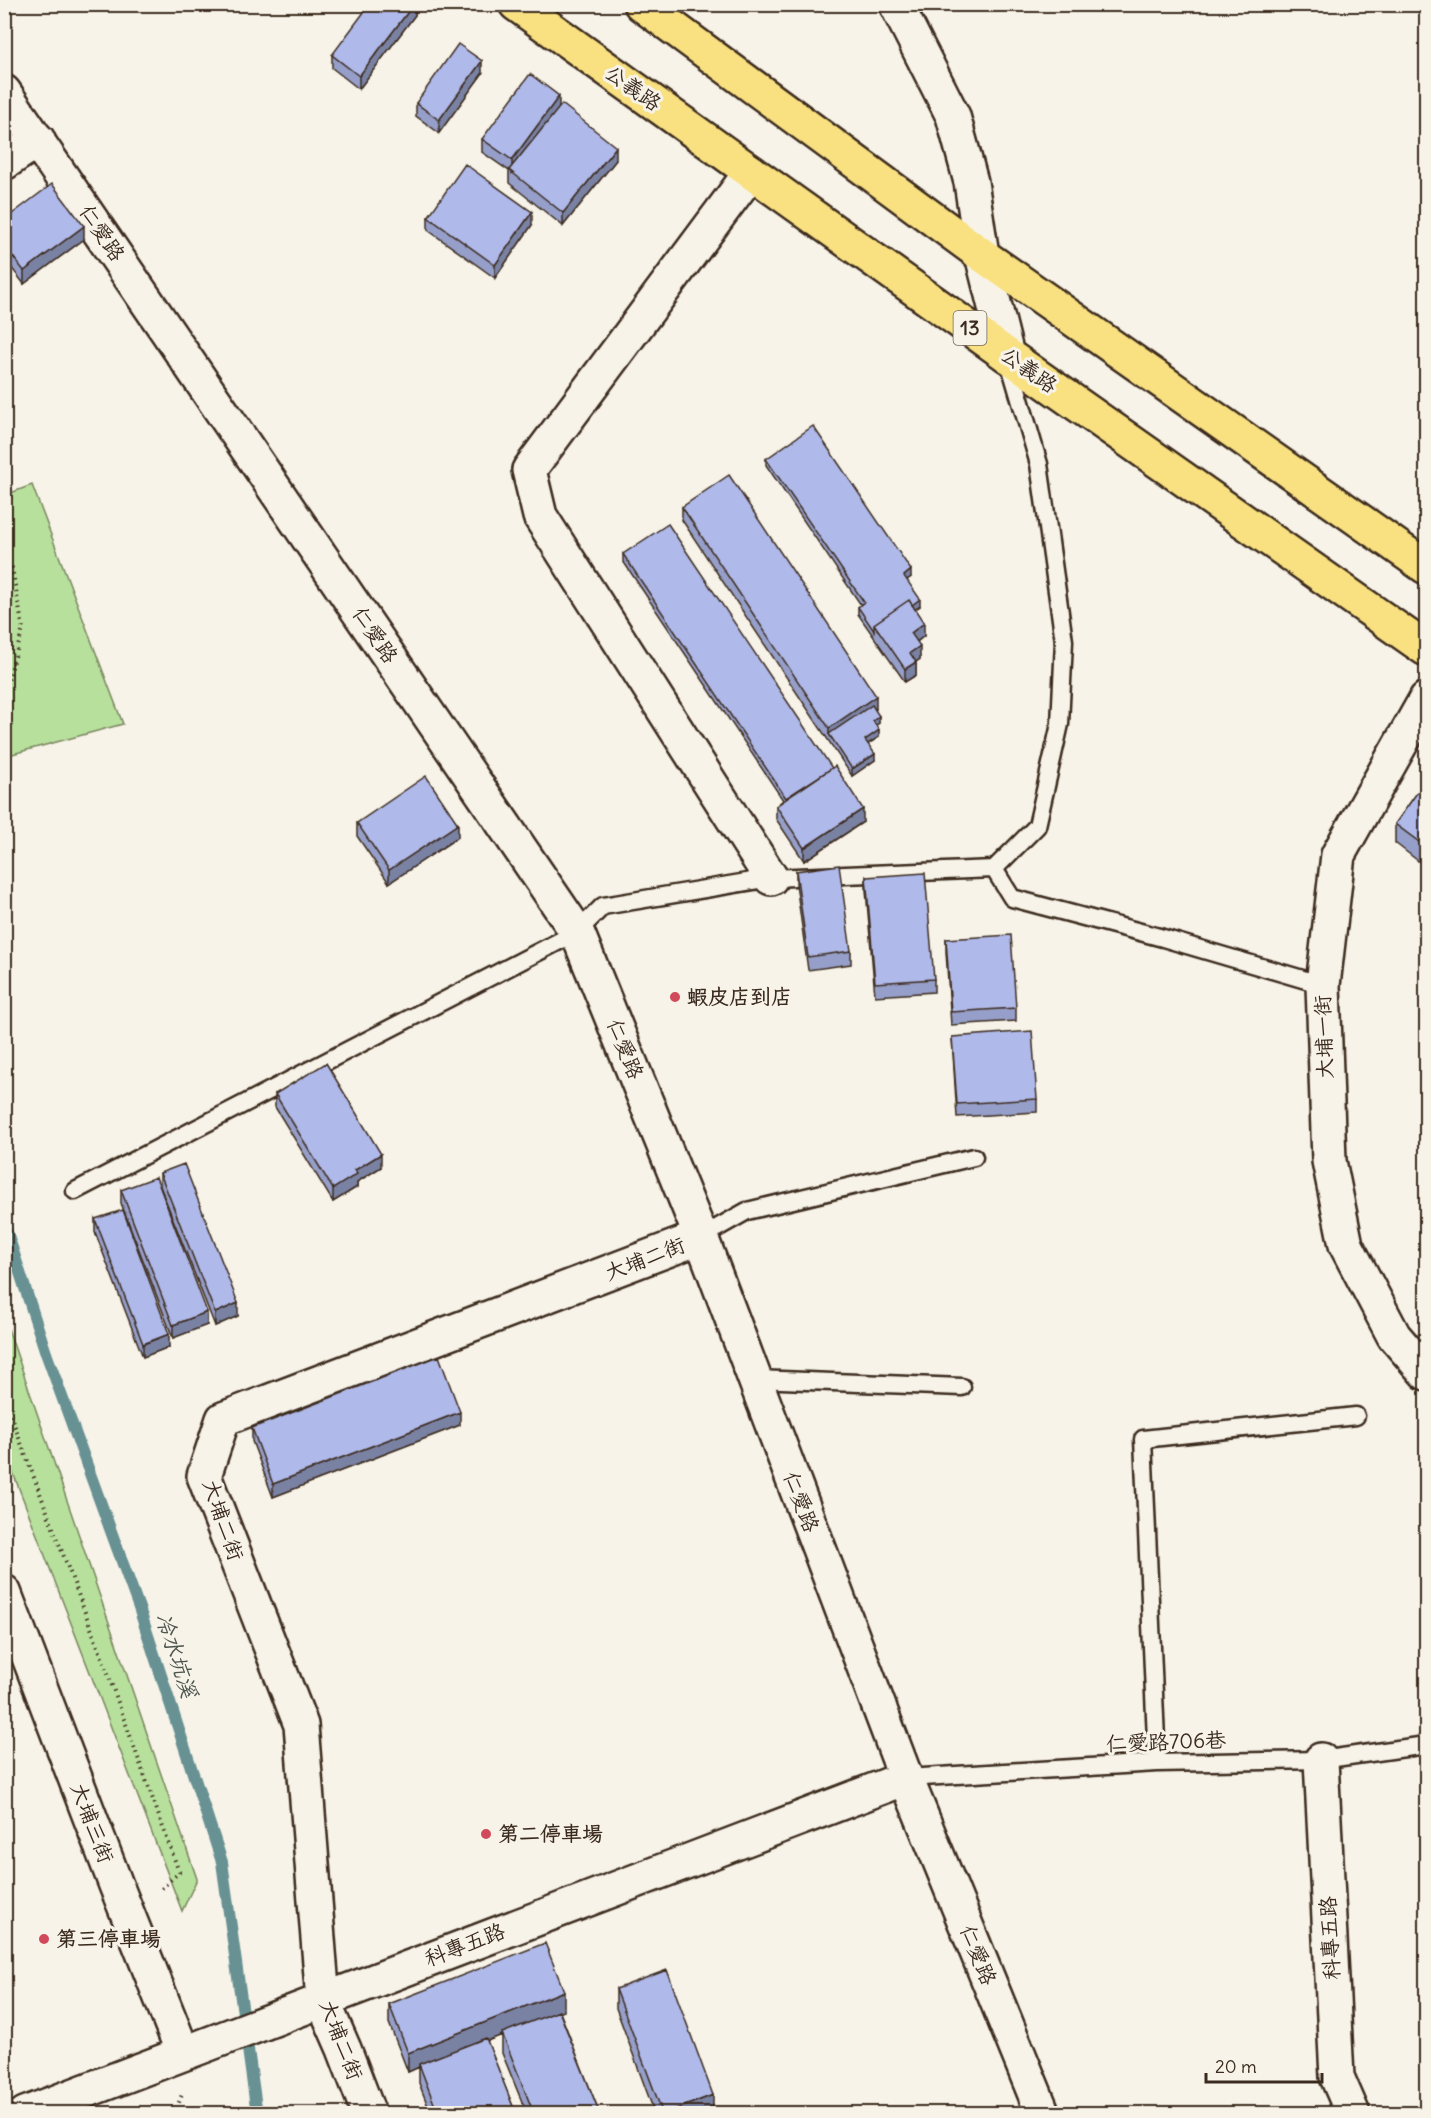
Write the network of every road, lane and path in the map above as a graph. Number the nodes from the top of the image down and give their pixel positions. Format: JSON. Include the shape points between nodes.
{"nodes":[{"id":1,"x":516,"y":4,"type":"edge"},
{"id":2,"x":640,"y":4,"type":"edge"},
{"id":3,"x":896,"y":4,"type":"edge"},
{"id":4,"x":4,"y":92,"type":"edge"},
{"id":5,"x":38,"y":140,"type":"junction"},
{"id":6,"x":4,"y":163,"type":"edge"},
{"id":7,"x":751,"y":172,"type":"junction"},
{"id":8,"x":982,"y":255,"type":"junction"},
{"id":9,"x":1007,"y":355,"type":"junction"},
{"id":10,"x":4,"y":558,"type":"edge"},
{"id":11,"x":1426,"y":567,"type":"edge"},
{"id":12,"x":1426,"y":649,"type":"edge"},
{"id":13,"x":4,"y":686,"type":"edge"},
{"id":14,"x":1426,"y":699,"type":"edge"},
{"id":15,"x":994,"y":869,"type":"junction"},
{"id":16,"x":771,"y":878,"type":"junction"},
{"id":17,"x":577,"y":932,"type":"junction"},
{"id":18,"x":1323,"y":985,"type":"junction"},
{"id":19,"x":974,"y":1157,"type":"dead end"},
{"id":20,"x":75,"y":1191,"type":"dead end"},
{"id":21,"x":701,"y":1237,"type":"junction"},
{"id":22,"x":1426,"y":1373,"type":"edge"},
{"id":23,"x":755,"y":1379,"type":"junction"},
{"id":24,"x":962,"y":1387,"type":"dead end"},
{"id":25,"x":4,"y":1398,"type":"edge"},
{"id":26,"x":1356,"y":1416,"type":"dead end"},
{"id":27,"x":4,"y":1592,"type":"edge"},
{"id":28,"x":1426,"y":1744,"type":"edge"},
{"id":29,"x":1321,"y":1760,"type":"junction"},
{"id":30,"x":1157,"y":1763,"type":"junction"},
{"id":31,"x":906,"y":1778,"type":"junction"},
{"id":32,"x":129,"y":1918,"type":"junction"},
{"id":33,"x":323,"y":2001,"type":"junction"},
{"id":34,"x":198,"y":2048,"type":"junction"},
{"id":35,"x":183,"y":2090,"type":"dead end"},
{"id":36,"x":25,"y":2114,"type":"edge"},
{"id":37,"x":175,"y":2114,"type":"edge"},
{"id":38,"x":369,"y":2114,"type":"edge"},
{"id":39,"x":1043,"y":2114,"type":"edge"},
{"id":40,"x":1353,"y":2114,"type":"edge"}],
"edges":[{"from":1,"to":7,"type":"main road","name":"公義路","number":"13"},
{"from":2,"to":8,"type":"main road"},
{"from":3,"to":8,"type":"street","via":[[952,116],[971,182]]},
{"from":4,"to":5,"type":"street","name":"仁愛路"},
{"from":5,"to":6,"type":"street"},
{"from":5,"to":17,"type":"street","name":"仁愛路"},
{"from":7,"to":9,"type":"main road","name":"公義路","number":"13"},
{"from":7,"to":16,"type":"street","via":[[529,470],[540,516]]},
{"from":8,"to":9,"type":"street"},
{"from":8,"to":11,"type":"main road"},
{"from":9,"to":12,"type":"main road","name":"公義路","number":"13"},
{"from":9,"to":15,"type":"lane","via":[[1039,464],[1064,640],[1060,724],[1037,826]]},
{"from":10,"to":13,"type":"path","via":[[12,568],[23,629]]},
{"from":14,"to":18,"type":"street","name":"大埔一街","via":[[1338,855]]},
{"from":15,"to":16,"type":"lane"},
{"from":15,"to":18,"type":"lane","via":[[1012,898]]},
{"from":16,"to":17,"type":"lane","via":[[603,906]]},
{"from":17,"to":20,"type":"lane"},
{"from":17,"to":21,"type":"street","name":"仁愛路"},
{"from":18,"to":22,"type":"street","name":"大埔一街","via":[[1329,1161],[1346,1245],[1394,1336]]},
{"from":19,"to":21,"type":"lane","via":[[747,1211]]},
{"from":21,"to":23,"type":"street","name":"仁愛路"},
{"from":21,"to":33,"type":"street","name":"大埔二街","via":[[223,1419],[204,1476],[301,1725]]},
{"from":23,"to":24,"type":"lane"},
{"from":23,"to":31,"type":"street","name":"仁愛路"},
{"from":25,"to":32,"type":"path","via":[[179,1872]]},
{"from":26,"to":30,"type":"lane","via":[[1143,1439]]},
{"from":27,"to":32,"type":"street","name":"大埔三街"},
{"from":28,"to":29,"type":"lane","name":"仁愛路706巷"},
{"from":29,"to":30,"type":"lane","name":"仁愛路706巷"},
{"from":29,"to":40,"type":"street","name":"科專五路","via":[[1337,2077]]},
{"from":30,"to":31,"type":"lane","name":"仁愛路706巷"},
{"from":31,"to":33,"type":"street","name":"科專五路"},
{"from":31,"to":39,"type":"street","name":"仁愛路"},
{"from":32,"to":34,"type":"street","name":"大埔三街"},
{"from":33,"to":34,"type":"street","name":"科專五路"},
{"from":33,"to":38,"type":"street","name":"大埔二街"},
{"from":34,"to":36,"type":"street","name":"科專五路"},
{"from":35,"to":37,"type":"path"}]}
